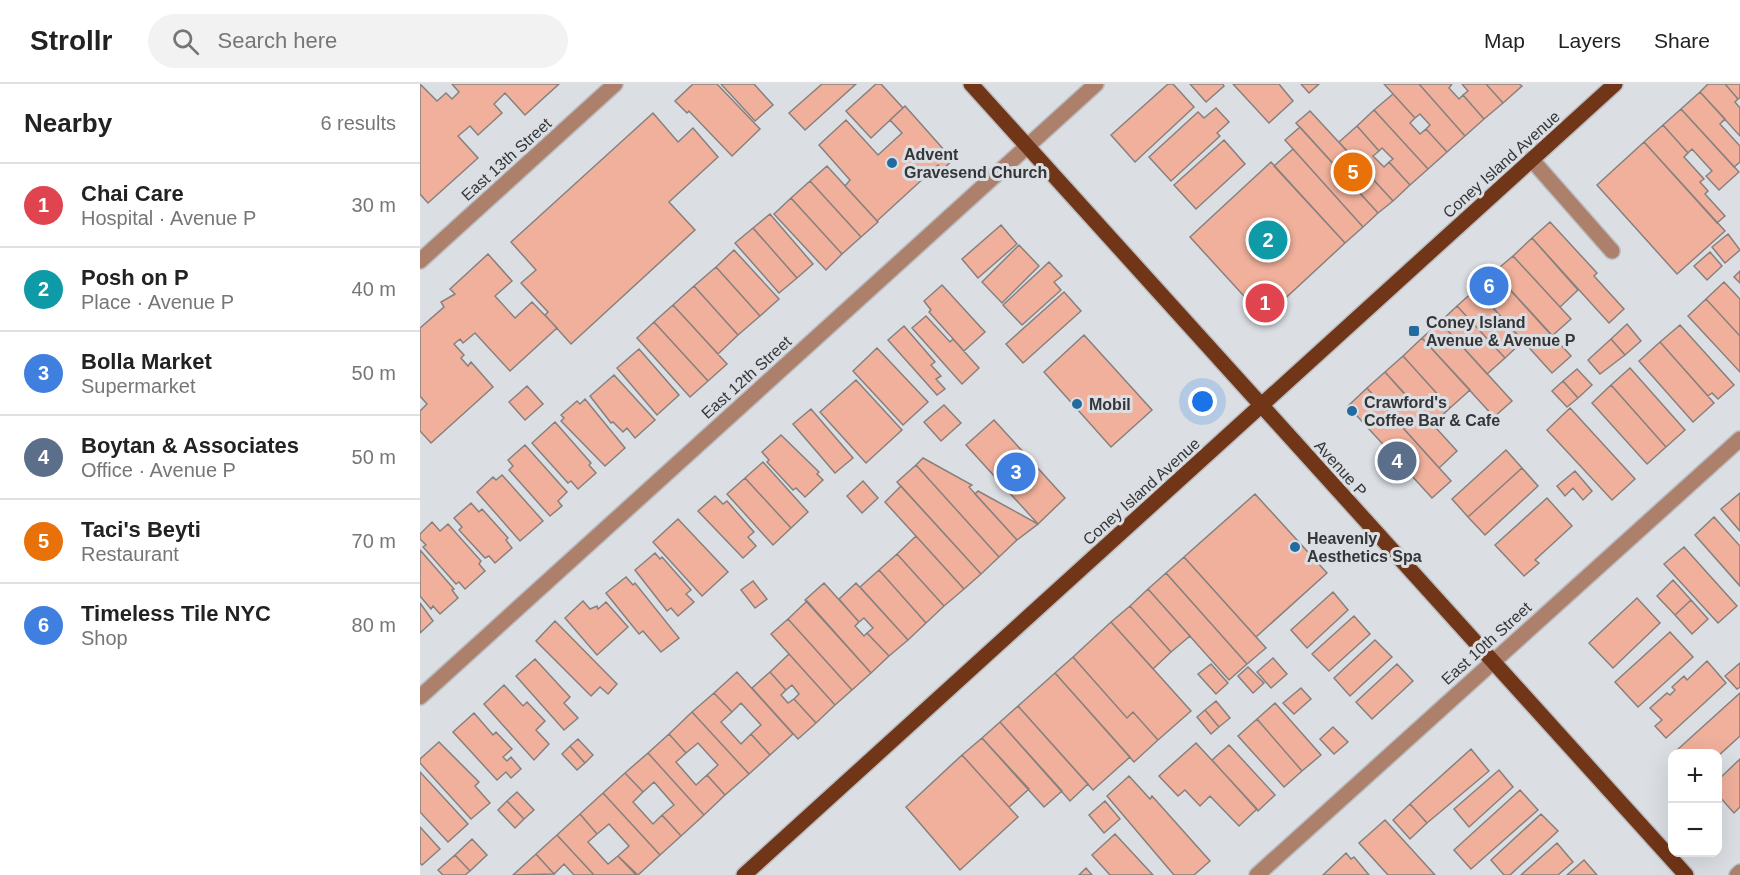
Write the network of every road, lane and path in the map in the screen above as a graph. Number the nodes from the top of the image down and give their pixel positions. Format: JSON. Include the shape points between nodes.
{"nodes":[{"id":1,"x":615,"y":84,"type":"edge"},
{"id":2,"x":971,"y":84,"type":"edge"},
{"id":3,"x":1096,"y":84,"type":"edge"},
{"id":4,"x":1616,"y":84,"type":"edge"},
{"id":5,"x":1028,"y":146,"type":"junction"},
{"id":6,"x":1532,"y":160,"type":"junction"},
{"id":7,"x":1612,"y":251,"type":"dead end"},
{"id":8,"x":420,"y":261,"type":"edge"},
{"id":9,"x":1262,"y":406,"type":"junction"},
{"id":10,"x":1740,"y":439,"type":"edge"},
{"id":11,"x":1493,"y":661,"type":"junction"},
{"id":12,"x":420,"y":697,"type":"edge"},
{"id":13,"x":744,"y":875,"type":"edge"},
{"id":14,"x":1257,"y":875,"type":"edge"},
{"id":15,"x":1686,"y":875,"type":"edge"}],
"edges":[{"from":1,"to":8,"type":"street","name":"East 13th Street"},
{"from":2,"to":5,"type":"main road","name":"Avenue P"},
{"from":3,"to":5,"type":"street","name":"East 12th Street"},
{"from":4,"to":6,"type":"main road","name":"Coney Island Avenue"},
{"from":5,"to":9,"type":"main road","name":"Avenue P"},
{"from":5,"to":12,"type":"street","name":"East 12th Street"},
{"from":6,"to":7,"type":"street"},
{"from":6,"to":9,"type":"main road","name":"Coney Island Avenue"},
{"from":9,"to":11,"type":"main road","name":"Avenue P"},
{"from":9,"to":13,"type":"main road","name":"Coney Island Avenue"},
{"from":10,"to":11,"type":"street","name":"East 10th Street"},
{"from":11,"to":14,"type":"street","name":"East 10th Street"},
{"from":11,"to":15,"type":"main road","name":"Avenue P"}]}
